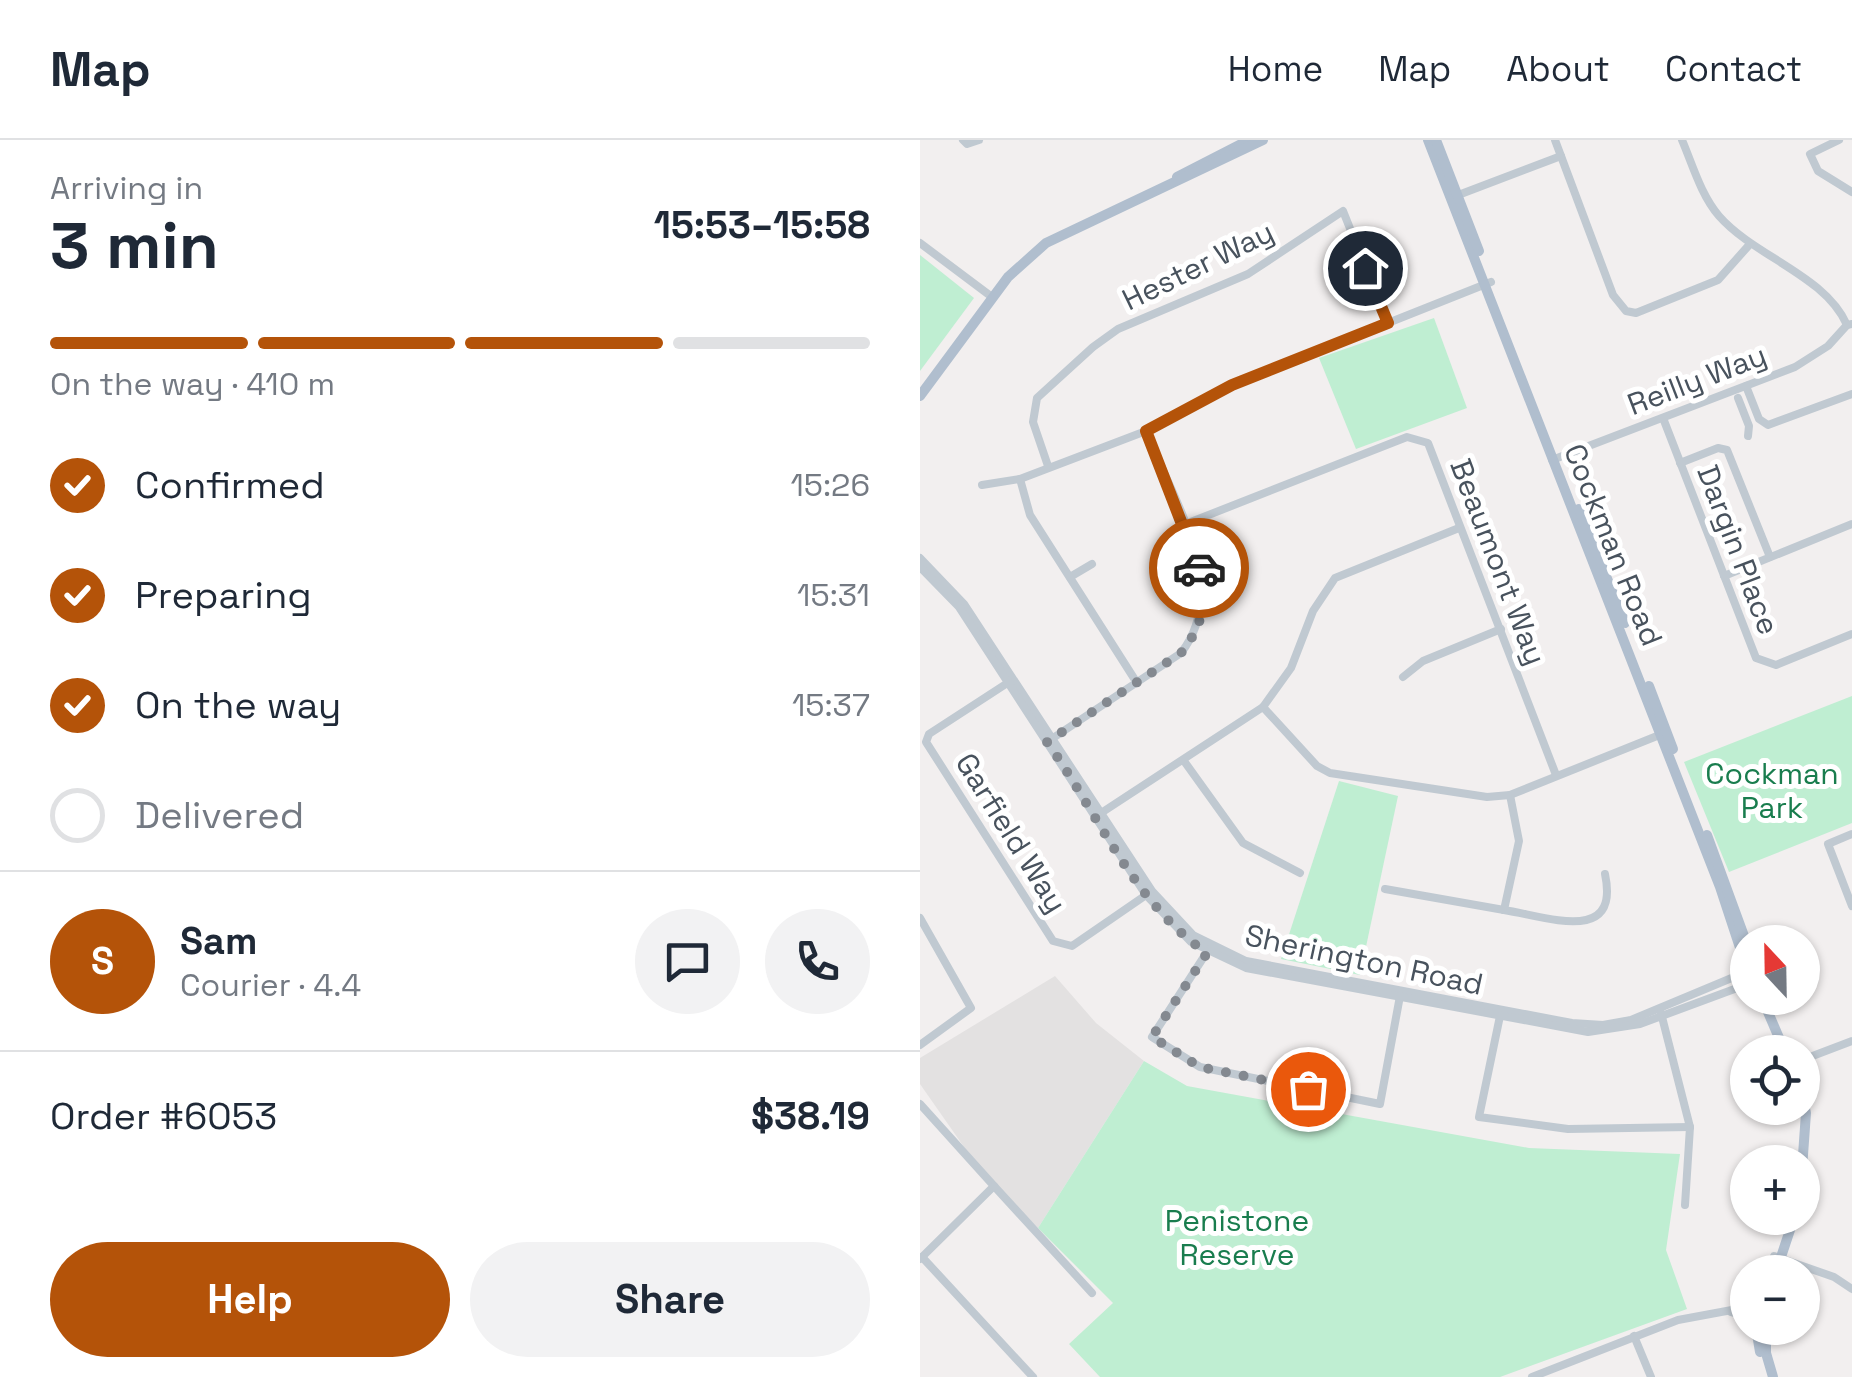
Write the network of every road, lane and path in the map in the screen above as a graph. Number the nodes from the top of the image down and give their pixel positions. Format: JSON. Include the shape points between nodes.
{"nodes":[{"id":1,"x":963,"y":140,"type":"edge"},
{"id":2,"x":979,"y":140,"type":"edge"},
{"id":3,"x":1249,"y":140,"type":"edge"},
{"id":4,"x":1263,"y":140,"type":"edge"},
{"id":5,"x":1432,"y":140,"type":"edge"},
{"id":6,"x":1554,"y":140,"type":"edge"},
{"id":7,"x":1682,"y":140,"type":"edge"},
{"id":8,"x":1839,"y":140,"type":"edge"},
{"id":9,"x":1561,"y":156,"type":"junction"},
{"id":10,"x":1852,"y":192,"type":"edge"},
{"id":11,"x":1454,"y":197,"type":"junction"},
{"id":12,"x":920,"y":243,"type":"edge"},
{"id":13,"x":1750,"y":244,"type":"junction"},
{"id":14,"x":1488,"y":283,"type":"junction"},
{"id":15,"x":990,"y":295,"type":"junction"},
{"id":16,"x":1388,"y":323,"type":"junction"},
{"id":17,"x":1850,"y":324,"type":"edge"},
{"id":18,"x":920,"y":386,"type":"edge"},
{"id":19,"x":1746,"y":386,"type":"junction"},
{"id":20,"x":1852,"y":394,"type":"edge"},
{"id":21,"x":920,"y":396,"type":"edge"},
{"id":22,"x":1738,"y":398,"type":"dead end"},
{"id":23,"x":1662,"y":418,"type":"junction"},
{"id":24,"x":1146,"y":431,"type":"junction"},
{"id":25,"x":1748,"y":436,"type":"dead end"},
{"id":26,"x":1555,"y":458,"type":"junction"},
{"id":27,"x":1680,"y":463,"type":"junction"},
{"id":28,"x":1048,"y":466,"type":"junction"},
{"id":29,"x":1020,"y":479,"type":"junction"},
{"id":30,"x":982,"y":485,"type":"dead end"},
{"id":31,"x":1852,"y":524,"type":"edge"},
{"id":32,"x":1183,"y":526,"type":"junction"},
{"id":33,"x":1460,"y":528,"type":"junction"},
{"id":34,"x":1770,"y":557,"type":"junction"},
{"id":35,"x":920,"y":558,"type":"edge"},
{"id":36,"x":1092,"y":564,"type":"dead end"},
{"id":37,"x":920,"y":567,"type":"edge"},
{"id":38,"x":1724,"y":576,"type":"junction"},
{"id":39,"x":1070,"y":578,"type":"junction"},
{"id":40,"x":1501,"y":629,"type":"junction"},
{"id":41,"x":1852,"y":634,"type":"edge"},
{"id":42,"x":1403,"y":677,"type":"dead end"},
{"id":43,"x":1011,"y":681,"type":"junction"},
{"id":44,"x":1137,"y":683,"type":"junction"},
{"id":45,"x":1263,"y":707,"type":"junction"},
{"id":46,"x":1663,"y":733,"type":"junction"},
{"id":47,"x":1050,"y":740,"type":"junction"},
{"id":48,"x":1184,"y":761,"type":"junction"},
{"id":49,"x":1556,"y":775,"type":"junction"},
{"id":50,"x":1510,"y":795,"type":"junction"},
{"id":51,"x":1097,"y":815,"type":"junction"},
{"id":52,"x":1852,"y":834,"type":"edge"},
{"id":53,"x":1300,"y":873,"type":"dead end"},
{"id":54,"x":1605,"y":874,"type":"dead end"},
{"id":55,"x":1385,"y":888,"type":"dead end"},
{"id":56,"x":1149,"y":893,"type":"junction"},
{"id":57,"x":1852,"y":906,"type":"edge"},
{"id":58,"x":1504,"y":910,"type":"junction"},
{"id":59,"x":920,"y":918,"type":"edge"},
{"id":60,"x":1740,"y":925,"type":"edge"},
{"id":61,"x":1730,"y":926,"type":"edge"},
{"id":62,"x":1209,"y":950,"type":"junction"},
{"id":63,"x":1730,"y":983,"type":"edge"},
{"id":64,"x":1400,"y":995,"type":"junction"},
{"id":65,"x":1661,"y":1013,"type":"junction"},
{"id":66,"x":1500,"y":1015,"type":"junction"},
{"id":67,"x":1852,"y":1041,"type":"edge"},
{"id":68,"x":920,"y":1045,"type":"edge"},
{"id":69,"x":1820,"y":1053,"type":"edge"},
{"id":70,"x":922,"y":1111,"type":"edge"},
{"id":71,"x":1690,"y":1127,"type":"junction"},
{"id":72,"x":994,"y":1186,"type":"junction"},
{"id":73,"x":1684,"y":1205,"type":"dead end"},
{"id":74,"x":921,"y":1258,"type":"edge"},
{"id":75,"x":1820,"y":1272,"type":"edge"},
{"id":76,"x":1852,"y":1289,"type":"edge"},
{"id":77,"x":1092,"y":1293,"type":"dead end"},
{"id":78,"x":1730,"y":1310,"type":"edge"},
{"id":79,"x":1726,"y":1311,"type":"junction"},
{"id":80,"x":1730,"y":1312,"type":"edge"},
{"id":81,"x":1634,"y":1336,"type":"junction"},
{"id":82,"x":1761,"y":1345,"type":"edge"},
{"id":83,"x":1766,"y":1345,"type":"edge"},
{"id":84,"x":1033,"y":1377,"type":"edge"},
{"id":85,"x":1532,"y":1377,"type":"edge"},
{"id":86,"x":1651,"y":1377,"type":"edge"},
{"id":87,"x":1770,"y":1377,"type":"edge"}],
"edges":[{"from":1,"to":2,"type":"street"},
{"from":3,"to":15,"type":"main road","via":[[1061,226],[1022,254]]},
{"from":4,"to":15,"type":"main road","via":[[1061,233]]},
{"from":5,"to":11,"type":"main road","name":"Cockman Road"},
{"from":6,"to":9,"type":"street"},
{"from":7,"to":13,"type":"street","via":[[1706,200]]},
{"from":8,"to":10,"type":"street","via":[[1810,154],[1818,172]]},
{"from":9,"to":11,"type":"street"},
{"from":9,"to":13,"type":"street","via":[[1613,295],[1626,312],[1636,314],[1718,280]]},
{"from":11,"to":14,"type":"main road","name":"Cockman Road"},
{"from":12,"to":15,"type":"street"},
{"from":13,"to":17,"type":"street","via":[[1834,303]]},
{"from":14,"to":16,"type":"street"},
{"from":14,"to":26,"type":"main road","name":"Cockman Road"},
{"from":15,"to":18,"type":"main road"},
{"from":15,"to":21,"type":"main road"},
{"from":16,"to":24,"type":"street","via":[[1232,385]]},
{"from":16,"to":28,"type":"street","name":"Hester Way","via":[[1342,212],[1248,274],[1118,329],[1094,347],[1038,398],[1033,422]]},
{"from":17,"to":19,"type":"street","name":"Reilly Way","via":[[1811,359]]},
{"from":19,"to":20,"type":"street","via":[[1759,420],[1768,425]]},
{"from":19,"to":23,"type":"street","name":"Reilly Way"},
{"from":22,"to":25,"type":"street"},
{"from":23,"to":26,"type":"street","name":"Reilly Way"},
{"from":23,"to":27,"type":"street","name":"Dargin Place"},
{"from":24,"to":28,"type":"street"},
{"from":24,"to":32,"type":"street"},
{"from":26,"to":46,"type":"main road","name":"Cockman Road"},
{"from":27,"to":34,"type":"street","via":[[1727,450]]},
{"from":27,"to":38,"type":"street","name":"Dargin Place"},
{"from":28,"to":29,"type":"street"},
{"from":29,"to":30,"type":"street"},
{"from":29,"to":39,"type":"street","via":[[1030,515]]},
{"from":31,"to":34,"type":"street"},
{"from":32,"to":33,"type":"street","name":"Beaumont Way","via":[[1407,437],[1428,443]]},
{"from":32,"to":44,"type":"street","via":[[1203,584],[1203,612],[1181,653]]},
{"from":33,"to":40,"type":"street","name":"Beaumont Way"},
{"from":33,"to":45,"type":"street","via":[[1335,578]]},
{"from":34,"to":38,"type":"street"},
{"from":35,"to":43,"type":"street","name":"Sherington Road","via":[[954,590]]},
{"from":36,"to":39,"type":"street"},
{"from":37,"to":43,"type":"street","name":"Sherington Road","via":[[959,607]]},
{"from":38,"to":41,"type":"street","name":"Dargin Place","via":[[1756,658],[1776,665]]},
{"from":39,"to":44,"type":"street"},
{"from":40,"to":42,"type":"street","via":[[1423,661]]},
{"from":40,"to":49,"type":"street","name":"Beaumont Way"},
{"from":43,"to":47,"type":"street","name":"Sherington Road"},
{"from":43,"to":56,"type":"street","name":"Garfield Way","via":[[926,742],[1053,941],[1072,946]]},
{"from":44,"to":47,"type":"street"},
{"from":45,"to":48,"type":"street"},
{"from":45,"to":50,"type":"street","via":[[1330,772]]},
{"from":46,"to":49,"type":"street"},
{"from":46,"to":60,"type":"main road","name":"Cockman Road"},
{"from":46,"to":61,"type":"main road","name":"Cockman Road"},
{"from":47,"to":51,"type":"street","name":"Sherington Road"},
{"from":48,"to":51,"type":"street"},
{"from":48,"to":53,"type":"street","via":[[1243,842]]},
{"from":49,"to":50,"type":"street"},
{"from":50,"to":58,"type":"street","via":[[1518,842]]},
{"from":51,"to":56,"type":"street","name":"Sherington Road"},
{"from":52,"to":57,"type":"street","via":[[1828,844]]},
{"from":54,"to":58,"type":"street","via":[[1610,900],[1596,918],[1581,922]]},
{"from":55,"to":58,"type":"street"},
{"from":56,"to":62,"type":"street","name":"Sherington Road","via":[[1178,932]]},
{"from":59,"to":68,"type":"street","via":[[971,1008]]},
{"from":62,"to":64,"type":"street","name":"Sherington Road","via":[[1272,975]]},
{"from":62,"to":64,"type":"street","via":[[1152,1037],[1200,1067],[1380,1104]]},
{"from":63,"to":65,"type":"street","name":"Sherington Road"},
{"from":64,"to":66,"type":"street","name":"Sherington Road"},
{"from":65,"to":66,"type":"street","name":"Sherington Road","via":[[1598,1032]]},
{"from":65,"to":71,"type":"street"},
{"from":66,"to":71,"type":"street","via":[[1480,1117],[1568,1129]]},
{"from":67,"to":69,"type":"street"},
{"from":70,"to":72,"type":"street"},
{"from":71,"to":73,"type":"street"},
{"from":72,"to":74,"type":"street"},
{"from":72,"to":77,"type":"street"},
{"from":74,"to":84,"type":"street"},
{"from":75,"to":76,"type":"street"},
{"from":78,"to":79,"type":"street"},
{"from":79,"to":80,"type":"street"},
{"from":79,"to":81,"type":"street"},
{"from":81,"to":85,"type":"street"},
{"from":81,"to":86,"type":"street"},
{"from":82,"to":87,"type":"main road"},
{"from":83,"to":87,"type":"main road"}]}
